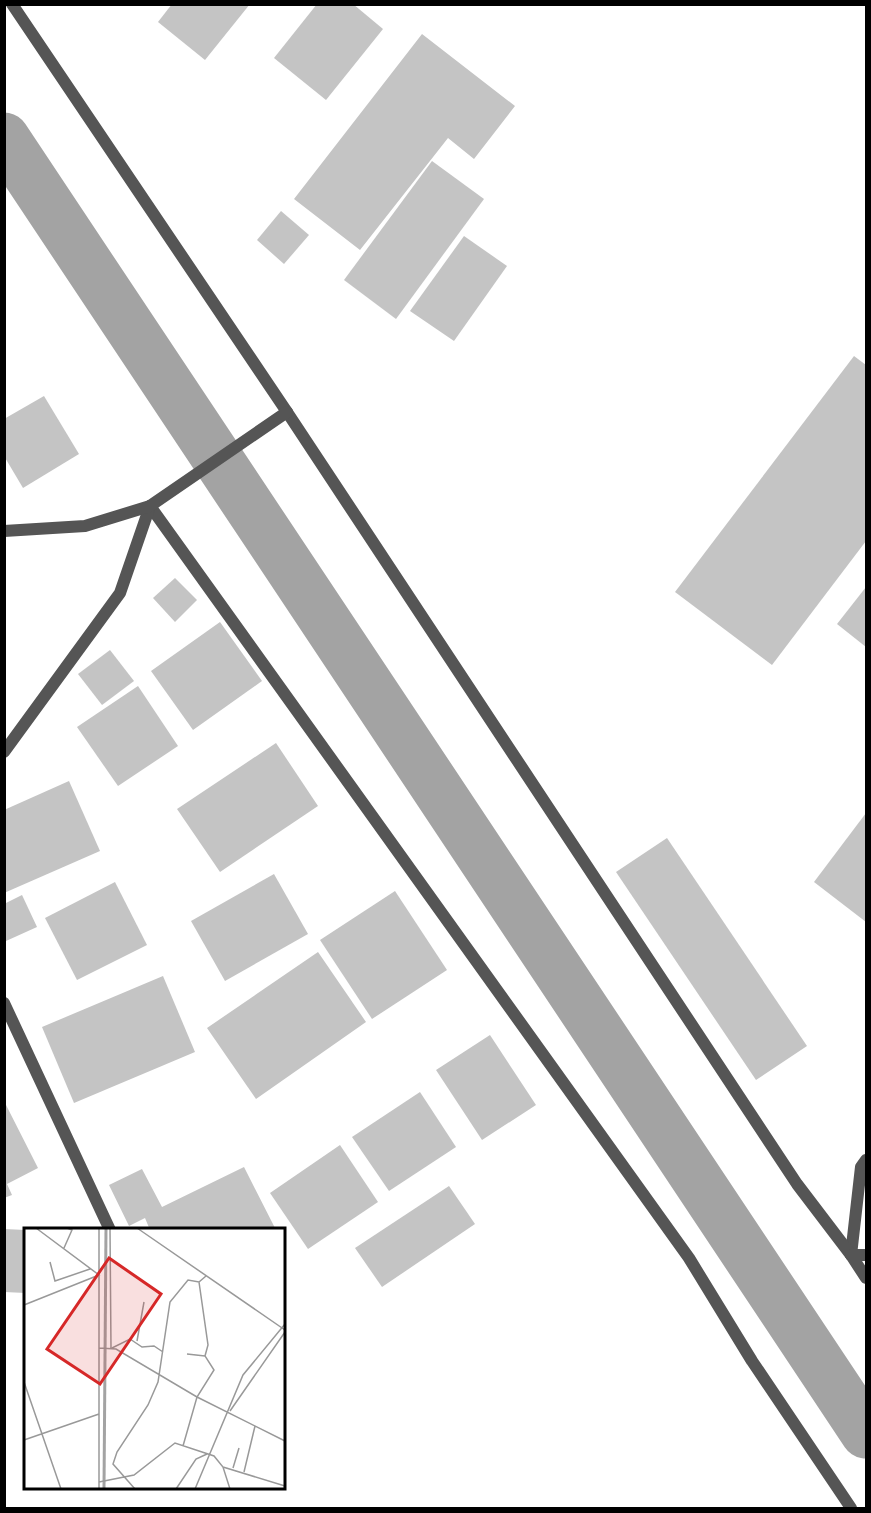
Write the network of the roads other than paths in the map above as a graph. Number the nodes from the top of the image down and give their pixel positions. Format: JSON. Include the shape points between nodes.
{"nodes":[{"id":1,"x":12,"y":4,"type":"edge"},
{"id":2,"x":287,"y":412,"type":"junction"},
{"id":3,"x":150,"y":506,"type":"junction"},
{"id":4,"x":4,"y":531,"type":"edge"},
{"id":5,"x":4,"y":752,"type":"edge"},
{"id":6,"x":4,"y":1003,"type":"edge"},
{"id":7,"x":867,"y":1161,"type":"edge"},
{"id":8,"x":109,"y":1228,"type":"edge"},
{"id":9,"x":851,"y":1255,"type":"junction"},
{"id":10,"x":867,"y":1256,"type":"edge"},
{"id":11,"x":867,"y":1278,"type":"edge"},
{"id":12,"x":851,"y":1509,"type":"edge"}],
"edges":[{"from":1,"to":2,"type":"street"},
{"from":2,"to":3,"type":"street"},
{"from":2,"to":9,"type":"street","via":[[797,1184]]},
{"from":3,"to":4,"type":"street","via":[[85,526]]},
{"from":3,"to":5,"type":"street","via":[[120,593]]},
{"from":3,"to":12,"type":"street","via":[[688,1258]]},
{"from":6,"to":8,"type":"street"},
{"from":7,"to":9,"type":"street","via":[[861,1167]]},
{"from":9,"to":10,"type":"street"},
{"from":9,"to":11,"type":"street"}]}
